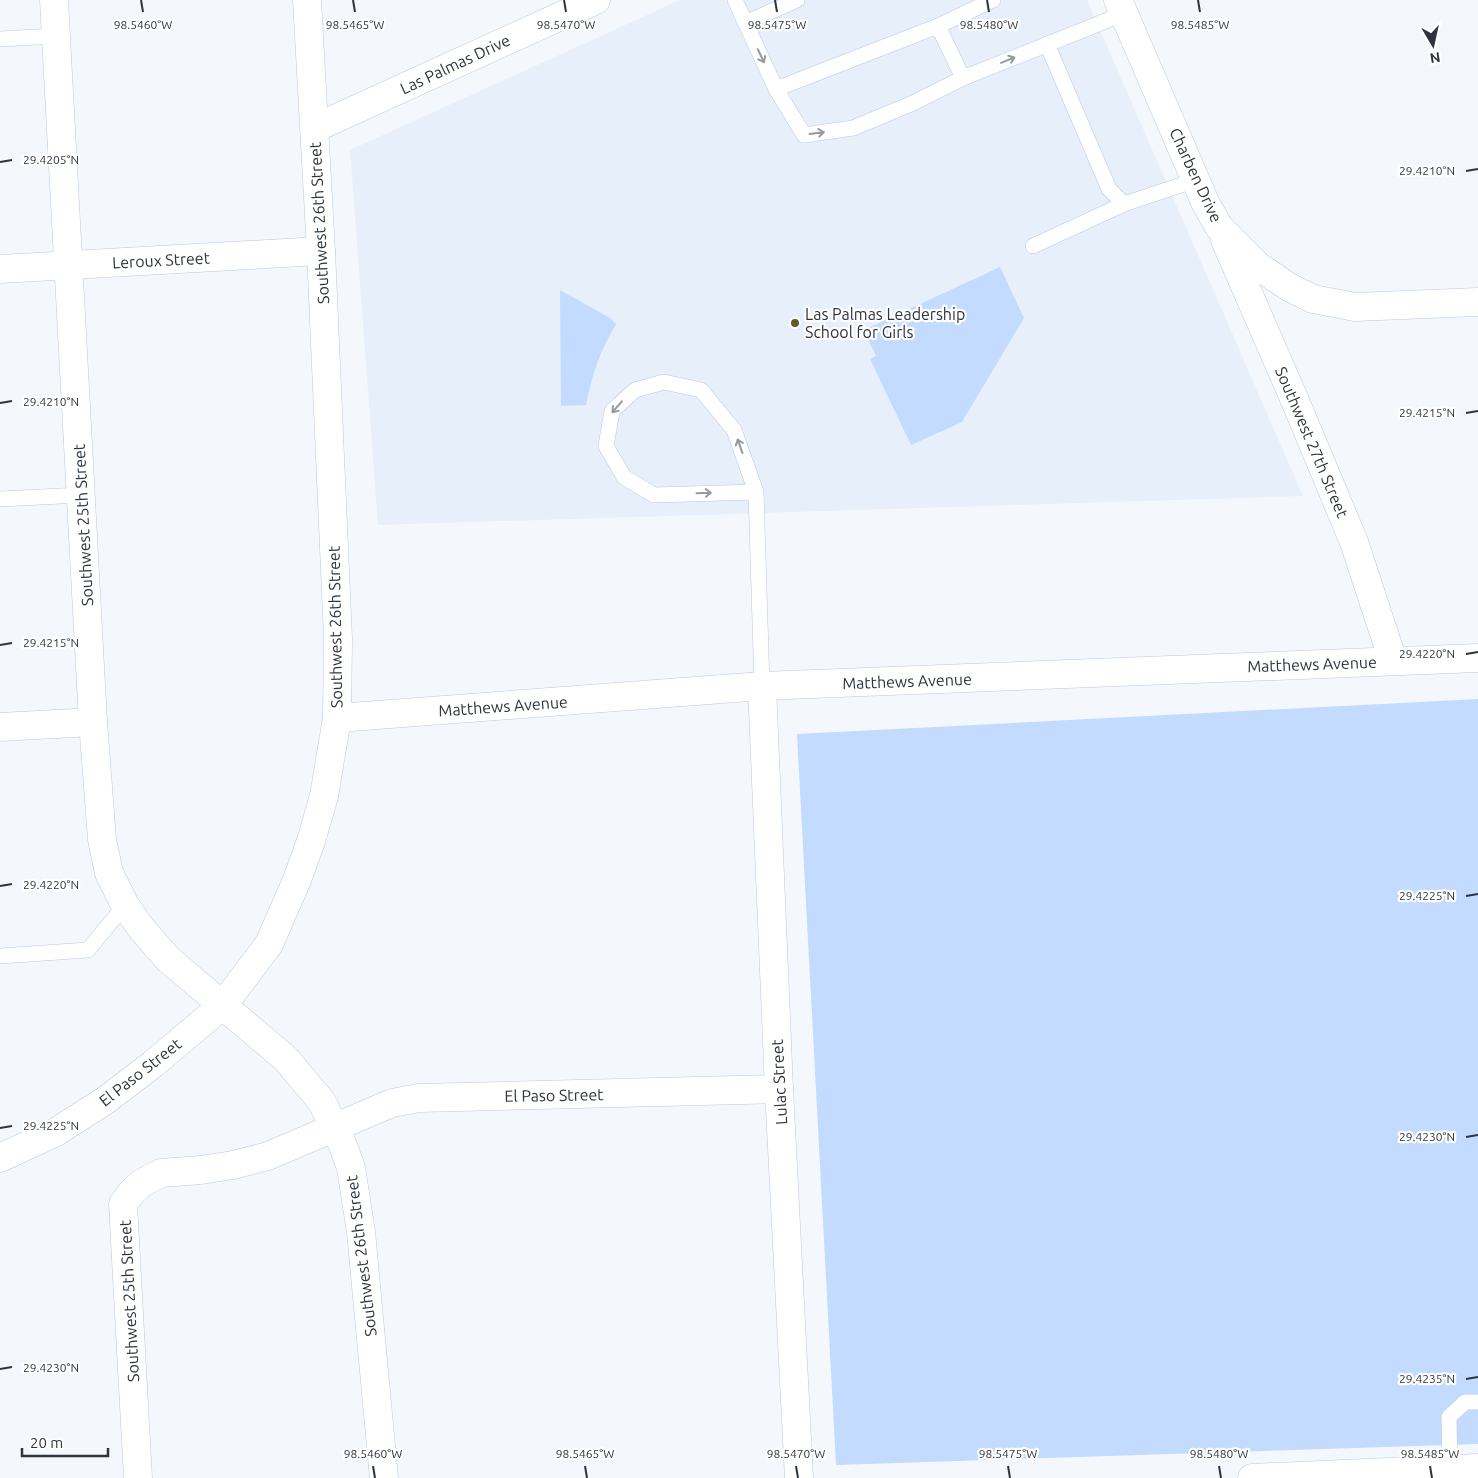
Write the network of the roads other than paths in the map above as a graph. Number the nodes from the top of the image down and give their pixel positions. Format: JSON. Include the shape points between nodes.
{"nodes":[{"id":1,"x":54,"y":0,"type":"edge"},
{"id":2,"x":307,"y":0,"type":"edge"},
{"id":3,"x":596,"y":0,"type":"edge"},
{"id":4,"x":734,"y":0,"type":"edge"},
{"id":5,"x":797,"y":0,"type":"edge"},
{"id":6,"x":993,"y":0,"type":"edge"},
{"id":7,"x":1121,"y":7,"type":"edge"},
{"id":8,"x":745,"y":23,"type":"junction"},
{"id":9,"x":938,"y":26,"type":"junction"},
{"id":10,"x":56,"y":36,"type":"junction"},
{"id":11,"x":0,"y":39,"type":"edge"},
{"id":12,"x":1047,"y":44,"type":"junction"},
{"id":13,"x":963,"y":78,"type":"junction"},
{"id":14,"x":776,"y":89,"type":"junction"},
{"id":15,"x":314,"y":128,"type":"junction"},
{"id":16,"x":1196,"y":180,"type":"junction"},
{"id":17,"x":1124,"y":204,"type":"junction"},
{"id":18,"x":1219,"y":227,"type":"junction"},
{"id":19,"x":1032,"y":246,"type":"dead end"},
{"id":20,"x":321,"y":251,"type":"junction"},
{"id":21,"x":70,"y":266,"type":"junction"},
{"id":22,"x":0,"y":269,"type":"edge"},
{"id":23,"x":1478,"y":302,"type":"edge"},
{"id":24,"x":756,"y":492,"type":"junction"},
{"id":25,"x":81,"y":495,"type":"junction"},
{"id":26,"x":0,"y":499,"type":"edge"},
{"id":27,"x":1478,"y":658,"type":"edge"},
{"id":28,"x":1393,"y":661,"type":"junction"},
{"id":29,"x":762,"y":686,"type":"junction"},
{"id":30,"x":337,"y":718,"type":"junction"},
{"id":31,"x":93,"y":722,"type":"junction"},
{"id":32,"x":0,"y":727,"type":"edge"},
{"id":33,"x":125,"y":905,"type":"junction"},
{"id":34,"x":0,"y":956,"type":"edge"},
{"id":35,"x":222,"y":1005,"type":"junction"},
{"id":36,"x":779,"y":1089,"type":"junction"},
{"id":37,"x":334,"y":1127,"type":"junction"},
{"id":38,"x":0,"y":1158,"type":"edge"},
{"id":39,"x":1478,"y":1402,"type":"edge"},
{"id":40,"x":1478,"y":1468,"type":"edge"},
{"id":41,"x":1450,"y":1469,"type":"junction"},
{"id":42,"x":1349,"y":1476,"type":"edge"},
{"id":43,"x":138,"y":1478,"type":"edge"},
{"id":44,"x":384,"y":1478,"type":"edge"},
{"id":45,"x":799,"y":1478,"type":"edge"},
{"id":46,"x":1252,"y":1478,"type":"edge"}],
"edges":[{"from":1,"to":10,"type":"street","name":"Southwest 25th Street"},
{"from":2,"to":15,"type":"street","name":"Southwest 26th Street"},
{"from":3,"to":15,"type":"street","name":"Las Palmas Drive"},
{"from":4,"to":8,"type":"lane"},
{"from":5,"to":8,"type":"lane"},
{"from":6,"to":9,"type":"lane"},
{"from":7,"to":12,"type":"lane"},
{"from":7,"to":16,"type":"street","name":"Charben Drive"},
{"from":8,"to":14,"type":"lane","one_way":true},
{"from":9,"to":13,"type":"lane"},
{"from":9,"to":14,"type":"lane"},
{"from":10,"to":11,"type":"lane"},
{"from":10,"to":21,"type":"street","name":"Southwest 25th Street"},
{"from":13,"to":12,"type":"lane","one_way":true},
{"from":12,"to":17,"type":"lane","via":[[1109,189]]},
{"from":14,"to":13,"type":"lane","one_way":true,"via":[[804,135],[853,128]]},
{"from":15,"to":20,"type":"street","name":"Southwest 26th Street"},
{"from":16,"to":17,"type":"lane"},
{"from":16,"to":18,"type":"street","name":"Charben Drive"},
{"from":17,"to":19,"type":"lane"},
{"from":18,"to":23,"type":"street","name":"Charben Drive","via":[[1258,266],[1313,300],[1355,307]]},
{"from":18,"to":28,"type":"street","name":"Southwest 27th Street","via":[[1354,542]]},
{"from":20,"to":21,"type":"street","name":"Leroux Street"},
{"from":20,"to":30,"type":"street","name":"Southwest 26th Street","via":[[338,639]]},
{"from":21,"to":22,"type":"street","name":"Leroux Street"},
{"from":21,"to":25,"type":"street","name":"Southwest 25th Street"},
{"from":24,"to":24,"type":"lane","one_way":true,"via":[[734,430],[701,390],[664,382],[635,390],[612,411],[606,446],[624,477],[654,495]]},
{"from":24,"to":29,"type":"lane"},
{"from":25,"to":26,"type":"lane"},
{"from":25,"to":31,"type":"street","name":"Southwest 25th Street"},
{"from":27,"to":28,"type":"street","name":"Matthews Avenue"},
{"from":28,"to":29,"type":"street","name":"Matthews Avenue"},
{"from":29,"to":30,"type":"street","name":"Matthews Avenue"},
{"from":29,"to":36,"type":"street","name":"Lulac Street"},
{"from":30,"to":35,"type":"street","name":"Southwest 26th Street","via":[[324,796],[297,880],[269,944]]},
{"from":31,"to":32,"type":"street"},
{"from":31,"to":33,"type":"street","name":"Southwest 25th Street","via":[[102,839],[109,873]]},
{"from":33,"to":34,"type":"lane","via":[[88,950]]},
{"from":33,"to":35,"type":"street","name":"Southwest 25th Street","via":[[162,952]]},
{"from":35,"to":37,"type":"street","name":"Southwest 26th Street","via":[[286,1059],[322,1102]]},
{"from":35,"to":38,"type":"street","name":"El Paso Street","via":[[106,1100],[56,1132]]},
{"from":36,"to":37,"type":"street","name":"El Paso Street","via":[[419,1098],[392,1103]]},
{"from":36,"to":45,"type":"street","name":"Lulac Street"},
{"from":37,"to":43,"type":"street","name":"Southwest 25th Street","via":[[268,1156],[201,1170],[161,1173],[142,1183],[123,1204]]},
{"from":37,"to":44,"type":"street","name":"Southwest 26th Street","via":[[351,1168],[361,1232]]},
{"from":39,"to":41,"type":"lane","via":[[1465,1402],[1449,1418]]},
{"from":40,"to":41,"type":"street"},
{"from":41,"to":42,"type":"street"},
{"from":42,"to":46,"type":"street"}]}
